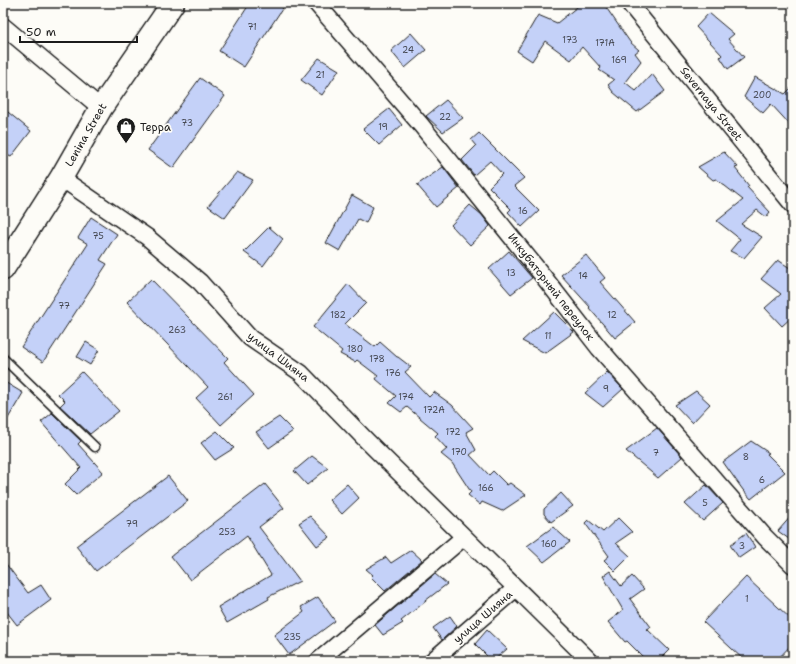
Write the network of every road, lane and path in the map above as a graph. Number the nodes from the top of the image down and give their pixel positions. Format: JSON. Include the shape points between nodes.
{"nodes":[{"id":1,"x":174,"y":3,"type":"edge"},
{"id":2,"x":316,"y":3,"type":"edge"},
{"id":3,"x":629,"y":3,"type":"edge"},
{"id":4,"x":3,"y":26,"type":"edge"},
{"id":5,"x":101,"y":108,"type":"junction"},
{"id":6,"x":61,"y":178,"type":"junction"},
{"id":7,"x":793,"y":205,"type":"edge"},
{"id":8,"x":3,"y":269,"type":"edge"},
{"id":9,"x":3,"y":358,"type":"edge"},
{"id":10,"x":95,"y":447,"type":"dead end"},
{"id":11,"x":464,"y":537,"type":"junction"},
{"id":12,"x":793,"y":565,"type":"edge"},
{"id":13,"x":516,"y":588,"type":"junction"},
{"id":14,"x":318,"y":661,"type":"edge"},
{"id":15,"x":432,"y":661,"type":"edge"},
{"id":16,"x":590,"y":661,"type":"edge"}],
"edges":[{"from":1,"to":5,"type":"main road","name":"Lenina Street"},
{"from":2,"to":12,"type":"street","name":"Инкубаторный переулок","via":[[421,125],[599,348],[765,537]]},
{"from":3,"to":7,"type":"street","name":"Severnaya Street"},
{"from":4,"to":5,"type":"street"},
{"from":5,"to":6,"type":"main road","name":"Lenina Street"},
{"from":6,"to":8,"type":"main road","name":"Lenina Street"},
{"from":6,"to":11,"type":"street","name":"улица Шияна","via":[[147,237],[200,282],[250,338],[301,372]]},
{"from":9,"to":10,"type":"lane"},
{"from":11,"to":13,"type":"street","name":"улица Шияна"},
{"from":11,"to":14,"type":"street"},
{"from":13,"to":15,"type":"street","name":"улица Шияна"},
{"from":13,"to":16,"type":"street","name":"улица Шияна"}]}
